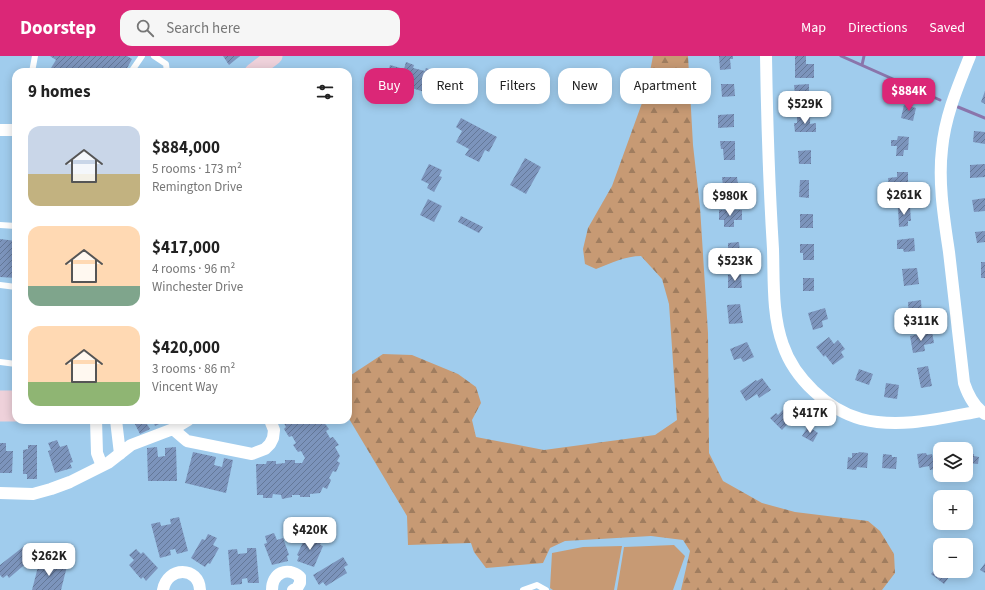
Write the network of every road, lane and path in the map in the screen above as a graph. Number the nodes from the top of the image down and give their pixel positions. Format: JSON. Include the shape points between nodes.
{"nodes":[{"id":1,"x":35,"y":56,"type":"edge"},
{"id":2,"x":142,"y":56,"type":"edge"},
{"id":3,"x":154,"y":56,"type":"edge"},
{"id":4,"x":274,"y":56,"type":"edge"},
{"id":5,"x":766,"y":56,"type":"edge"},
{"id":6,"x":970,"y":56,"type":"edge"},
{"id":7,"x":33,"y":68,"type":"edge"},
{"id":8,"x":134,"y":68,"type":"edge"},
{"id":9,"x":166,"y":68,"type":"edge"},
{"id":10,"x":258,"y":68,"type":"edge"},
{"id":11,"x":0,"y":130,"type":"edge"},
{"id":12,"x":12,"y":130,"type":"edge"},
{"id":13,"x":0,"y":225,"type":"edge"},
{"id":14,"x":12,"y":226,"type":"edge"},
{"id":15,"x":0,"y":285,"type":"edge"},
{"id":16,"x":12,"y":286,"type":"edge"},
{"id":17,"x":0,"y":362,"type":"edge"},
{"id":18,"x":12,"y":364,"type":"edge"},
{"id":19,"x":0,"y":399,"type":"edge"},
{"id":20,"x":12,"y":399,"type":"edge"},
{"id":21,"x":0,"y":413,"type":"edge"},
{"id":22,"x":12,"y":413,"type":"edge"},
{"id":23,"x":983,"y":413,"type":"edge"},
{"id":24,"x":96,"y":424,"type":"edge"},
{"id":25,"x":116,"y":424,"type":"edge"},
{"id":26,"x":181,"y":424,"type":"edge"},
{"id":27,"x":272,"y":424,"type":"edge"},
{"id":28,"x":173,"y":429,"type":"junction"},
{"id":29,"x":120,"y":454,"type":"junction"},
{"id":30,"x":102,"y":466,"type":"junction"},
{"id":31,"x":0,"y":492,"type":"edge"},
{"id":32,"x":163,"y":590,"type":"edge"},
{"id":33,"x":200,"y":590,"type":"edge"},
{"id":34,"x":272,"y":590,"type":"edge"},
{"id":35,"x":294,"y":590,"type":"edge"},
{"id":36,"x":523,"y":590,"type":"edge"},
{"id":37,"x":546,"y":590,"type":"edge"}],
"edges":[{"from":1,"to":7,"type":"lane"},
{"from":2,"to":8,"type":"lane"},
{"from":3,"to":9,"type":"lane","via":[[166,64]]},
{"from":4,"to":10,"type":"street"},
{"from":5,"to":23,"type":"street","via":[[776,314],[783,346],[790,360],[819,396],[860,419],[909,422]]},
{"from":6,"to":23,"type":"street","via":[[953,97],[946,123],[941,176],[964,383],[971,400]]},
{"from":11,"to":12,"type":"street"},
{"from":13,"to":14,"type":"lane"},
{"from":15,"to":16,"type":"lane"},
{"from":17,"to":18,"type":"lane"},
{"from":19,"to":20,"type":"street"},
{"from":21,"to":22,"type":"street"},
{"from":24,"to":30,"type":"street","via":[[97,453]]},
{"from":25,"to":29,"type":"street"},
{"from":26,"to":28,"type":"street"},
{"from":27,"to":28,"type":"street","via":[[274,430],[270,444],[252,454],[187,441]]},
{"from":28,"to":29,"type":"street","via":[[131,445]]},
{"from":29,"to":30,"type":"street"},
{"from":30,"to":31,"type":"street","via":[[42,492]]},
{"from":32,"to":33,"type":"street","via":[[168,578],[178,572],[184,572],[195,577]]},
{"from":34,"to":35,"type":"street","via":[[276,576],[288,571],[300,577],[300,583]]},
{"from":36,"to":37,"type":"lane","via":[[537,585]]}]}
